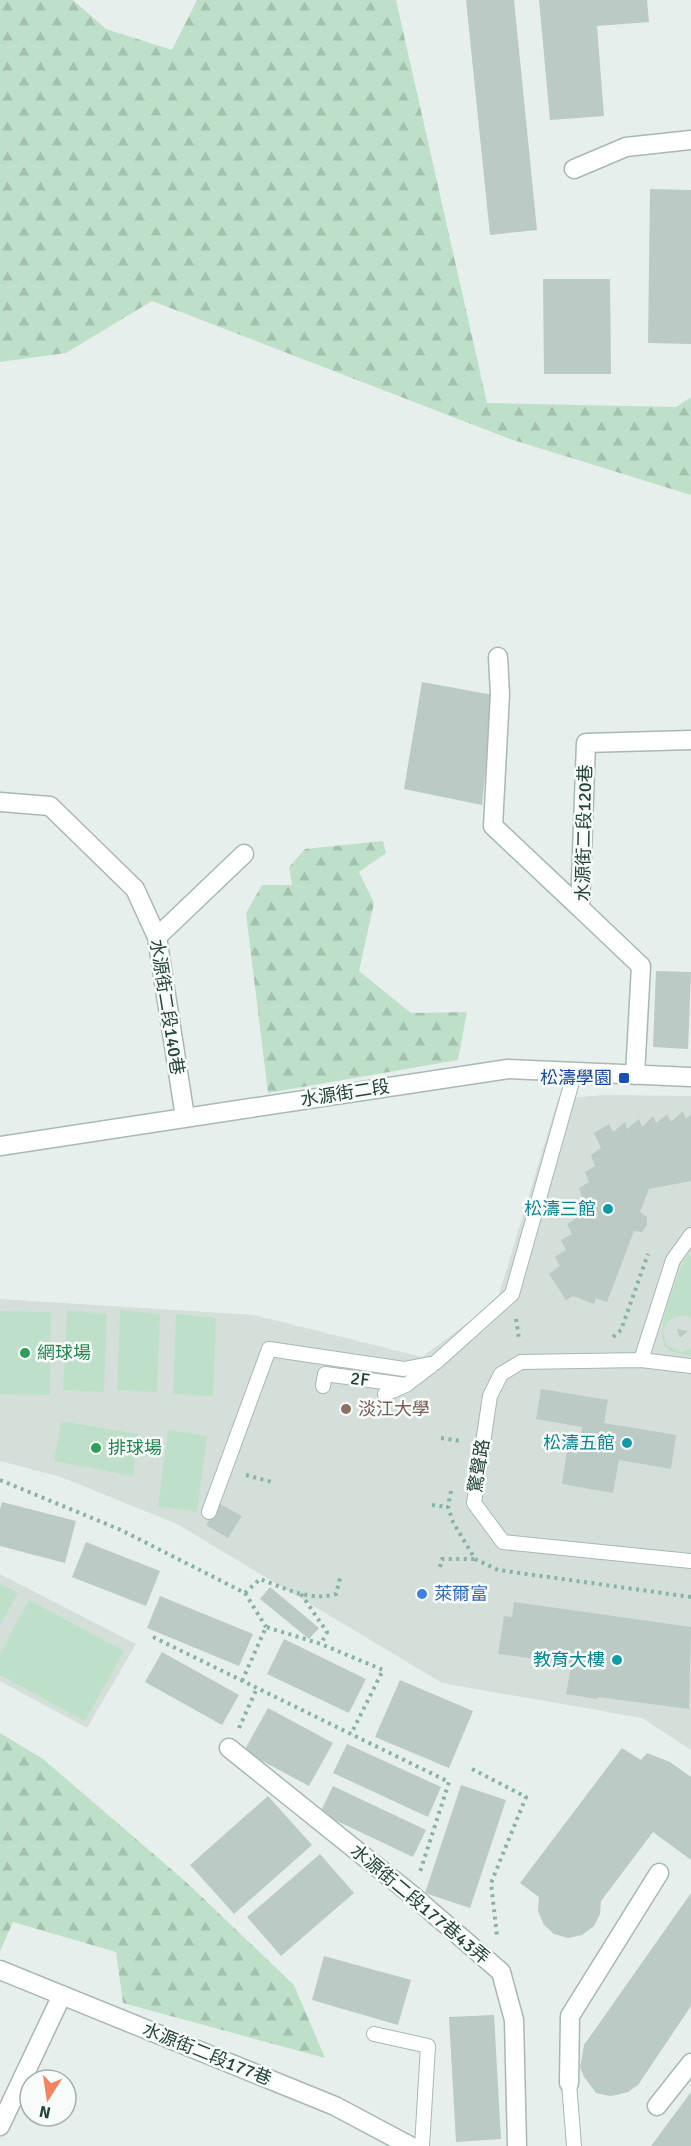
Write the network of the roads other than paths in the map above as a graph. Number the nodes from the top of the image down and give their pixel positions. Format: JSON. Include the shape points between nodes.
{"nodes":[{"id":1,"x":691,"y":140,"type":"edge"},
{"id":2,"x":574,"y":169,"type":"dead end"},
{"id":3,"x":498,"y":657,"type":"dead end"},
{"id":4,"x":691,"y":740,"type":"edge"},
{"id":5,"x":0,"y":802,"type":"edge"},
{"id":6,"x":244,"y":854,"type":"dead end"},
{"id":7,"x":580,"y":908,"type":"junction"},
{"id":8,"x":157,"y":937,"type":"junction"},
{"id":9,"x":575,"y":1071,"type":"junction"},
{"id":10,"x":635,"y":1075,"type":"junction"},
{"id":11,"x":691,"y":1077,"type":"edge"},
{"id":12,"x":185,"y":1117,"type":"junction"},
{"id":13,"x":0,"y":1146,"type":"edge"},
{"id":14,"x":691,"y":1235,"type":"edge"},
{"id":15,"x":641,"y":1360,"type":"junction"},
{"id":16,"x":435,"y":1363,"type":"junction"},
{"id":17,"x":691,"y":1366,"type":"edge"},
{"id":18,"x":406,"y":1385,"type":"junction"},
{"id":19,"x":322,"y":1386,"type":"dead end"},
{"id":20,"x":384,"y":1394,"type":"dead end"},
{"id":21,"x":209,"y":1512,"type":"dead end"},
{"id":22,"x":691,"y":1561,"type":"edge"},
{"id":23,"x":229,"y":1748,"type":"road end"},
{"id":24,"x":659,"y":1873,"type":"dead end"},
{"id":25,"x":0,"y":1970,"type":"edge"},
{"id":26,"x":62,"y":1995,"type":"junction"},
{"id":27,"x":374,"y":2034,"type":"dead end"},
{"id":28,"x":691,"y":2063,"type":"edge"},
{"id":29,"x":569,"y":2083,"type":"joint"},
{"id":30,"x":657,"y":2106,"type":"dead end"},
{"id":31,"x":0,"y":2126,"type":"edge"},
{"id":32,"x":410,"y":2146,"type":"edge"},
{"id":33,"x":422,"y":2146,"type":"edge"},
{"id":34,"x":517,"y":2146,"type":"edge"},
{"id":35,"x":574,"y":2146,"type":"edge"}],
"edges":[{"from":1,"to":2,"type":"street","via":[[626,147]]},
{"from":3,"to":7,"type":"street","via":[[500,694],[493,825]]},
{"from":4,"to":7,"type":"street","name":"水源街二段120巷","via":[[586,743]]},
{"from":5,"to":8,"type":"street","name":"水源街二段140巷","via":[[50,806],[135,889]]},
{"from":6,"to":8,"type":"street"},
{"from":7,"to":10,"type":"street","name":"水源街二段120巷","via":[[641,966]]},
{"from":8,"to":12,"type":"street","name":"水源街二段140巷"},
{"from":9,"to":10,"type":"street","name":"水源街二段"},
{"from":9,"to":12,"type":"street","name":"水源街二段","via":[[508,1069]]},
{"from":9,"to":16,"type":"lane","via":[[512,1294]]},
{"from":10,"to":11,"type":"street","name":"水源街二段"},
{"from":12,"to":13,"type":"street","name":"水源街二段"},
{"from":14,"to":15,"type":"lane","via":[[673,1260]]},
{"from":15,"to":17,"type":"lane","name":"驚聲路"},
{"from":15,"to":22,"type":"lane","name":"驚聲路","via":[[521,1362],[501,1374],[490,1396],[474,1503],[503,1542]]},
{"from":16,"to":18,"type":"lane"},
{"from":16,"to":21,"type":"lane","via":[[404,1369],[269,1349]]},
{"from":18,"to":19,"type":"lane","name":"2F","via":[[325,1374]]},
{"from":18,"to":20,"type":"lane"},
{"from":23,"to":34,"type":"street","name":"水源街二段177巷43弄","via":[[501,1972],[514,2020]]},
{"from":24,"to":29,"type":"street","via":[[570,2016]]},
{"from":25,"to":26,"type":"street","name":"水源街二段177巷"},
{"from":26,"to":31,"type":"street"},
{"from":26,"to":32,"type":"street","name":"水源街二段177巷","via":[[335,2106]]},
{"from":27,"to":33,"type":"lane","via":[[428,2046]]},
{"from":28,"to":30,"type":"street"},
{"from":29,"to":35,"type":"lane"}]}
